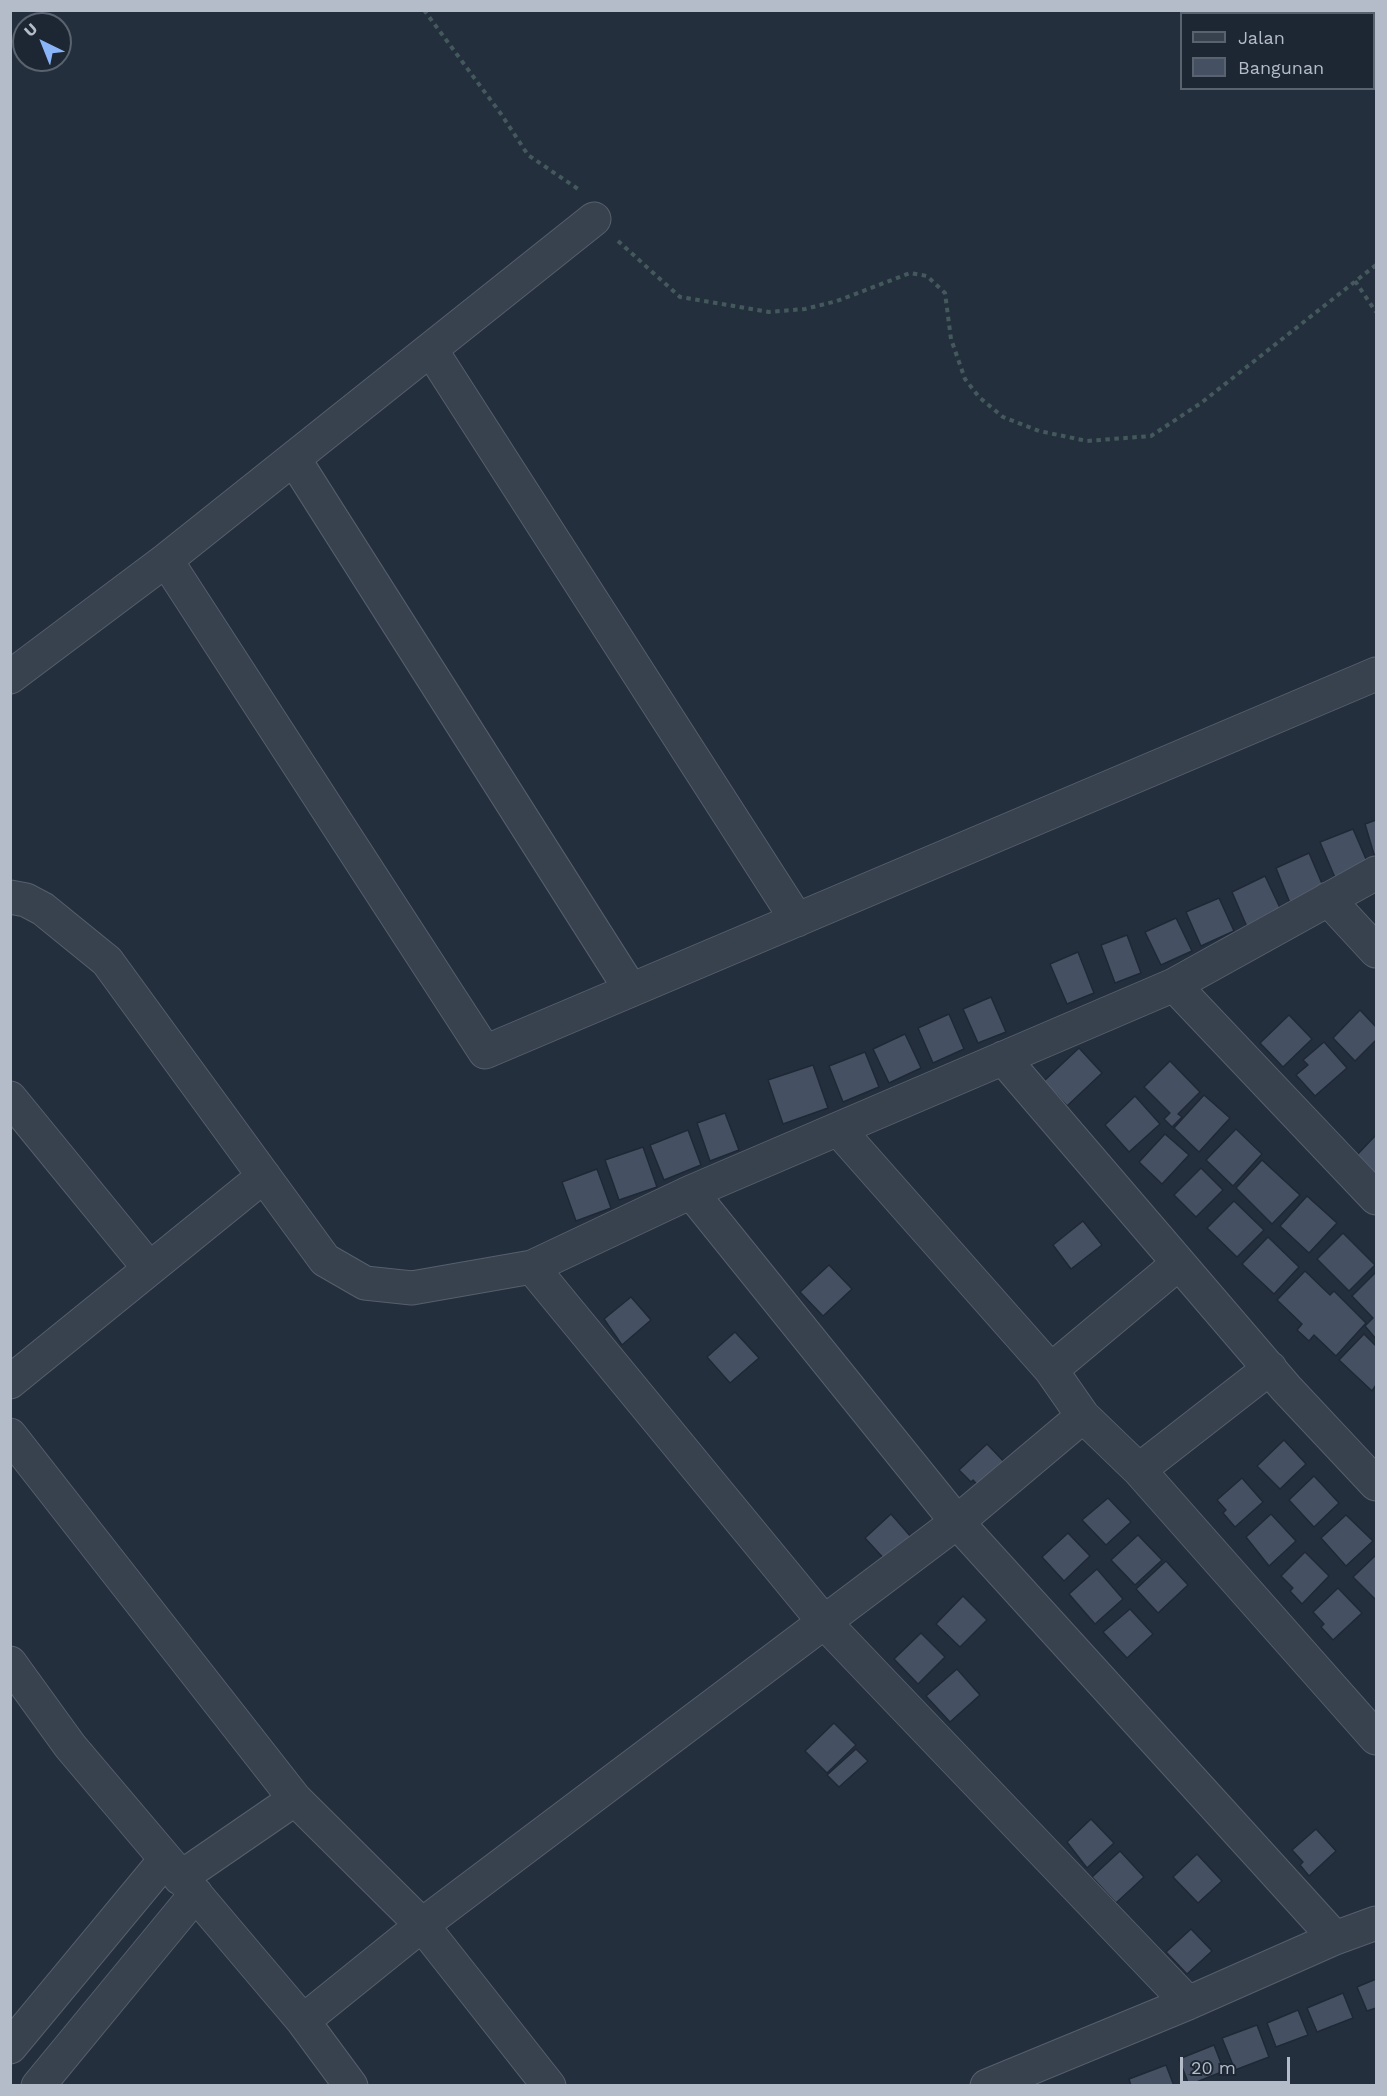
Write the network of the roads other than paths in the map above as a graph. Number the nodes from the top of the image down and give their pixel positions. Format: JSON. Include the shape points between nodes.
{"nodes":[{"id":1,"x":594,"y":219,"type":"road end"},
{"id":2,"x":431,"y":350,"type":"junction"},
{"id":3,"x":294,"y":459,"type":"junction"},
{"id":4,"x":166,"y":560,"type":"junction"},
{"id":5,"x":1377,"y":674,"type":"edge"},
{"id":6,"x":10,"y":677,"type":"edge"},
{"id":7,"x":1377,"y":873,"type":"edge"},
{"id":8,"x":10,"y":897,"type":"edge"},
{"id":9,"x":1328,"y":898,"type":"junction"},
{"id":10,"x":797,"y":920,"type":"junction"},
{"id":11,"x":1377,"y":951,"type":"edge"},
{"id":12,"x":1174,"y":985,"type":"junction"},
{"id":13,"x":631,"y":990,"type":"junction"},
{"id":14,"x":1004,"y":1058,"type":"junction"},
{"id":15,"x":10,"y":1098,"type":"edge"},
{"id":16,"x":838,"y":1129,"type":"junction"},
{"id":17,"x":264,"y":1176,"type":"junction"},
{"id":18,"x":690,"y":1192,"type":"junction"},
{"id":19,"x":1377,"y":1198,"type":"edge"},
{"id":20,"x":1179,"y":1263,"type":"junction"},
{"id":21,"x":532,"y":1267,"type":"junction"},
{"id":22,"x":149,"y":1268,"type":"junction"},
{"id":23,"x":1270,"y":1368,"type":"junction"},
{"id":24,"x":1051,"y":1370,"type":"junction"},
{"id":25,"x":10,"y":1382,"type":"edge"},
{"id":26,"x":1083,"y":1416,"type":"junction"},
{"id":27,"x":10,"y":1435,"type":"edge"},
{"id":28,"x":1138,"y":1470,"type":"junction"},
{"id":29,"x":1377,"y":1484,"type":"edge"},
{"id":30,"x":957,"y":1522,"type":"junction"},
{"id":31,"x":825,"y":1623,"type":"junction"},
{"id":32,"x":14,"y":1675,"type":"edge"},
{"id":33,"x":1377,"y":1738,"type":"edge"},
{"id":34,"x":295,"y":1799,"type":"junction"},
{"id":35,"x":180,"y":1877,"type":"junction"},
{"id":36,"x":1377,"y":1923,"type":"edge"},
{"id":37,"x":422,"y":1925,"type":"junction"},
{"id":38,"x":1335,"y":1938,"type":"junction"},
{"id":39,"x":1188,"y":2003,"type":"junction"},
{"id":40,"x":303,"y":2021,"type":"junction"},
{"id":41,"x":10,"y":2047,"type":"edge"},
{"id":42,"x":38,"y":2085,"type":"edge"},
{"id":43,"x":351,"y":2085,"type":"edge"},
{"id":44,"x":549,"y":2085,"type":"edge"},
{"id":45,"x":987,"y":2085,"type":"edge"}],
"edges":[{"from":1,"to":2,"type":"street"},
{"from":2,"to":3,"type":"street"},
{"from":2,"to":10,"type":"street"},
{"from":3,"to":4,"type":"street"},
{"from":3,"to":13,"type":"street"},
{"from":4,"to":6,"type":"street"},
{"from":4,"to":13,"type":"street","via":[[485,1052]]},
{"from":5,"to":10,"type":"street"},
{"from":7,"to":9,"type":"street"},
{"from":8,"to":17,"type":"street","via":[[44,909],[107,961]]},
{"from":9,"to":11,"type":"street"},
{"from":9,"to":12,"type":"street"},
{"from":10,"to":13,"type":"street"},
{"from":12,"to":14,"type":"street"},
{"from":12,"to":19,"type":"street"},
{"from":14,"to":16,"type":"street"},
{"from":14,"to":20,"type":"street"},
{"from":15,"to":22,"type":"street"},
{"from":16,"to":18,"type":"street"},
{"from":16,"to":24,"type":"street"},
{"from":17,"to":21,"type":"street","via":[[325,1260],[365,1284],[412,1288]]},
{"from":17,"to":22,"type":"street"},
{"from":18,"to":21,"type":"street"},
{"from":18,"to":30,"type":"street"},
{"from":20,"to":23,"type":"street"},
{"from":20,"to":24,"type":"street"},
{"from":21,"to":31,"type":"street"},
{"from":22,"to":25,"type":"street"},
{"from":23,"to":28,"type":"street"},
{"from":23,"to":29,"type":"street"},
{"from":24,"to":26,"type":"street"},
{"from":26,"to":28,"type":"street"},
{"from":26,"to":30,"type":"street"},
{"from":27,"to":34,"type":"street"},
{"from":28,"to":33,"type":"street"},
{"from":30,"to":31,"type":"street"},
{"from":30,"to":38,"type":"street"},
{"from":31,"to":37,"type":"street"},
{"from":31,"to":39,"type":"street"},
{"from":32,"to":35,"type":"street"},
{"from":34,"to":35,"type":"street"},
{"from":34,"to":37,"type":"street"},
{"from":35,"to":40,"type":"street"},
{"from":35,"to":41,"type":"street"},
{"from":35,"to":42,"type":"street"},
{"from":36,"to":38,"type":"street"},
{"from":37,"to":40,"type":"street"},
{"from":37,"to":44,"type":"street"},
{"from":38,"to":39,"type":"street"},
{"from":39,"to":45,"type":"street"},
{"from":40,"to":43,"type":"street"}]}
